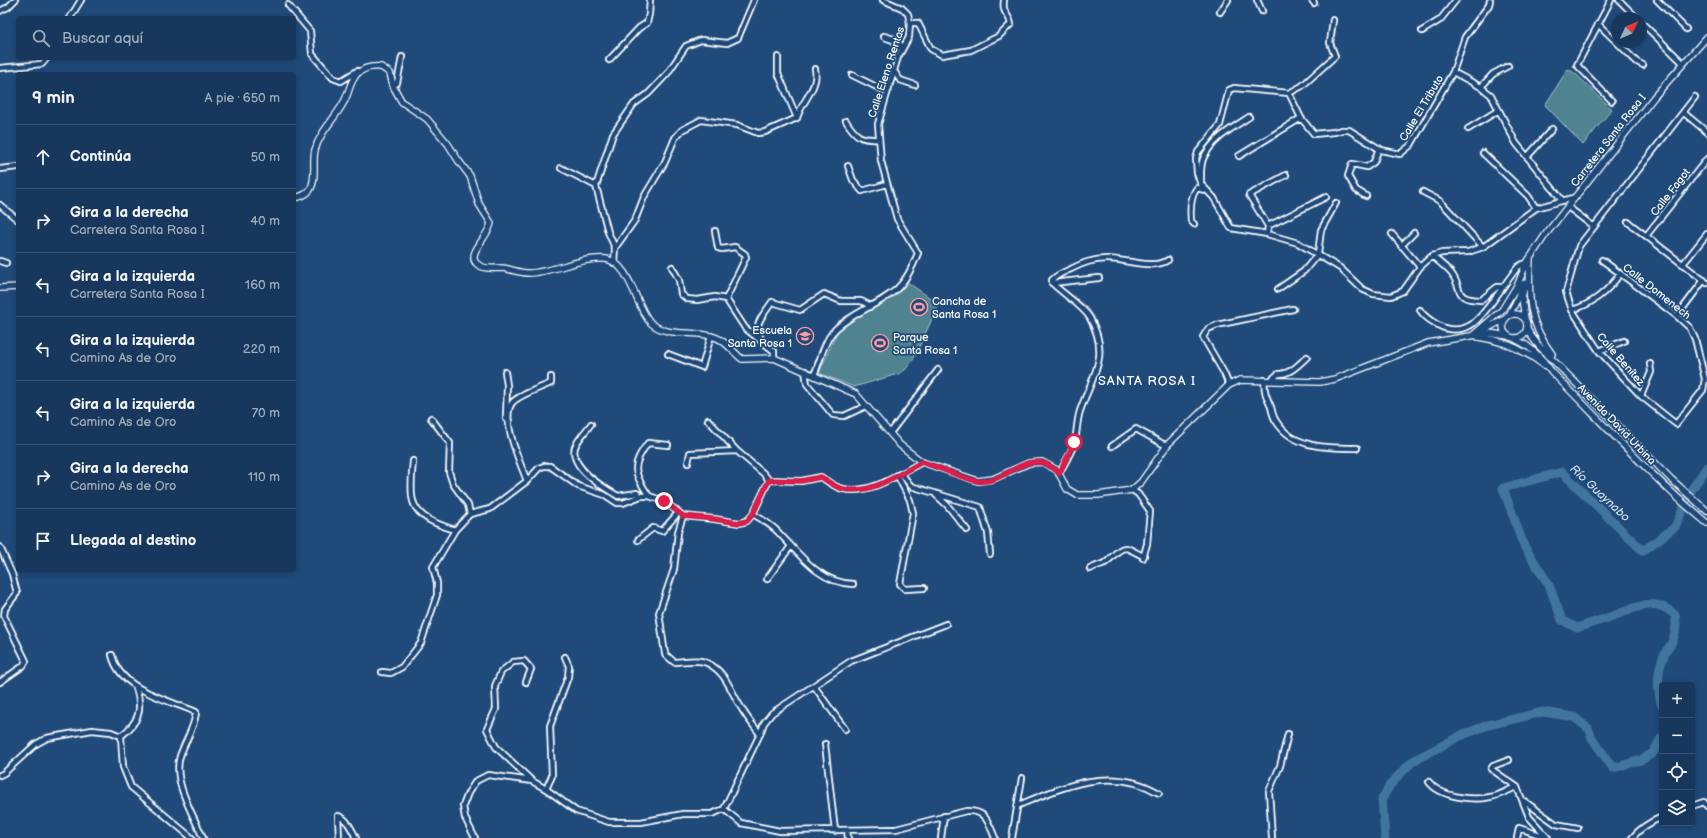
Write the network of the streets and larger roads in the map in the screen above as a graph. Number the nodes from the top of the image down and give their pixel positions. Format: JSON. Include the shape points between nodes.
{"nodes":[{"id":1,"x":15,"y":0,"type":"edge"},
{"id":2,"x":81,"y":0,"type":"edge"},
{"id":3,"x":650,"y":0,"type":"edge"},
{"id":4,"x":754,"y":0,"type":"edge"},
{"id":5,"x":883,"y":0,"type":"edge"},
{"id":6,"x":887,"y":0,"type":"edge"},
{"id":7,"x":1004,"y":0,"type":"edge"},
{"id":8,"x":1228,"y":0,"type":"edge"},
{"id":9,"x":1257,"y":0,"type":"edge"},
{"id":10,"x":1456,"y":0,"type":"edge"},
{"id":11,"x":1490,"y":0,"type":"edge"},
{"id":12,"x":1611,"y":0,"type":"edge"},
{"id":13,"x":1619,"y":0,"type":"edge"},
{"id":14,"x":1657,"y":0,"type":"edge"},
{"id":15,"x":288,"y":5,"type":"dead end"},
{"id":16,"x":0,"y":10,"type":"edge"},
{"id":17,"x":1262,"y":11,"type":"dead end"},
{"id":18,"x":1220,"y":12,"type":"dead end"},
{"id":19,"x":1631,"y":12,"type":"edge"},
{"id":20,"x":71,"y":16,"type":"edge"},
{"id":21,"x":1333,"y":20,"type":"dead end"},
{"id":22,"x":910,"y":23,"type":"junction"},
{"id":23,"x":1598,"y":24,"type":"junction"},
{"id":24,"x":1647,"y":28,"type":"edge"},
{"id":25,"x":1686,"y":29,"type":"dead end"},
{"id":26,"x":1422,"y":31,"type":"dead end"},
{"id":27,"x":1707,"y":37,"type":"edge"},
{"id":28,"x":402,"y":57,"type":"dead end"},
{"id":29,"x":778,"y":57,"type":"dead end"},
{"id":30,"x":45,"y":60,"type":"edge"},
{"id":31,"x":609,"y":60,"type":"dead end"},
{"id":32,"x":1683,"y":63,"type":"junction"},
{"id":33,"x":1643,"y":65,"type":"dead end"},
{"id":34,"x":1508,"y":66,"type":"dead end"},
{"id":35,"x":0,"y":68,"type":"edge"},
{"id":36,"x":366,"y":68,"type":"junction"},
{"id":37,"x":814,"y":69,"type":"dead end"},
{"id":38,"x":894,"y":71,"type":"junction"},
{"id":39,"x":1453,"y":72,"type":"junction"},
{"id":40,"x":852,"y":75,"type":"dead end"},
{"id":41,"x":915,"y":85,"type":"dead end"},
{"id":42,"x":393,"y":86,"type":"junction"},
{"id":43,"x":1481,"y":87,"type":"junction"},
{"id":44,"x":887,"y":92,"type":"junction"},
{"id":45,"x":1289,"y":93,"type":"junction"},
{"id":46,"x":1695,"y":98,"type":"dead end"},
{"id":47,"x":1612,"y":101,"type":"dead end"},
{"id":48,"x":1499,"y":110,"type":"junction"},
{"id":49,"x":1684,"y":113,"type":"junction"},
{"id":50,"x":1248,"y":117,"type":"dead end"},
{"id":51,"x":797,"y":118,"type":"junction"},
{"id":52,"x":1301,"y":118,"type":"junction"},
{"id":53,"x":846,"y":121,"type":"dead end"},
{"id":54,"x":1552,"y":129,"type":"dead end"},
{"id":55,"x":1468,"y":130,"type":"dead end"},
{"id":56,"x":1707,"y":132,"type":"edge"},
{"id":57,"x":879,"y":139,"type":"junction"},
{"id":58,"x":1379,"y":148,"type":"junction"},
{"id":59,"x":1483,"y":153,"type":"dead end"},
{"id":60,"x":1239,"y":156,"type":"dead end"},
{"id":61,"x":1527,"y":157,"type":"junction"},
{"id":62,"x":1707,"y":158,"type":"edge"},
{"id":63,"x":16,"y":166,"type":"edge"},
{"id":64,"x":848,"y":166,"type":"dead end"},
{"id":65,"x":561,"y":168,"type":"dead end"},
{"id":66,"x":0,"y":169,"type":"edge"},
{"id":67,"x":1286,"y":174,"type":"dead end"},
{"id":68,"x":887,"y":184,"type":"junction"},
{"id":69,"x":1201,"y":184,"type":"junction"},
{"id":70,"x":596,"y":186,"type":"junction"},
{"id":71,"x":1205,"y":190,"type":"junction"},
{"id":72,"x":1423,"y":192,"type":"dead end"},
{"id":73,"x":1366,"y":196,"type":"dead end"},
{"id":74,"x":1326,"y":197,"type":"dead end"},
{"id":75,"x":1576,"y":197,"type":"junction"},
{"id":76,"x":296,"y":198,"type":"edge"},
{"id":77,"x":1562,"y":200,"type":"junction"},
{"id":78,"x":1336,"y":203,"type":"dead end"},
{"id":79,"x":0,"y":205,"type":"edge"},
{"id":80,"x":1568,"y":207,"type":"junction"},
{"id":81,"x":1536,"y":208,"type":"junction"},
{"id":82,"x":16,"y":218,"type":"edge"},
{"id":83,"x":1628,"y":222,"type":"dead end"},
{"id":84,"x":1194,"y":224,"type":"dead end"},
{"id":85,"x":1268,"y":226,"type":"junction"},
{"id":86,"x":1594,"y":227,"type":"junction"},
{"id":87,"x":715,"y":231,"type":"dead end"},
{"id":88,"x":1414,"y":233,"type":"dead end"},
{"id":89,"x":1267,"y":234,"type":"junction"},
{"id":90,"x":1392,"y":234,"type":"dead end"},
{"id":91,"x":1707,"y":234,"type":"edge"},
{"id":92,"x":1646,"y":236,"type":"junction"},
{"id":93,"x":1402,"y":246,"type":"junction"},
{"id":94,"x":1483,"y":247,"type":"junction"},
{"id":95,"x":614,"y":248,"type":"junction"},
{"id":96,"x":1318,"y":254,"type":"junction"},
{"id":97,"x":1432,"y":256,"type":"junction"},
{"id":98,"x":1168,"y":260,"type":"dead end"},
{"id":99,"x":1602,"y":260,"type":"dead end"},
{"id":100,"x":0,"y":261,"type":"edge"},
{"id":101,"x":1528,"y":261,"type":"junction"},
{"id":102,"x":6,"y":263,"type":"dead end"},
{"id":103,"x":614,"y":263,"type":"junction"},
{"id":104,"x":1683,"y":264,"type":"junction"},
{"id":105,"x":672,"y":267,"type":"dead end"},
{"id":106,"x":1420,"y":267,"type":"junction"},
{"id":107,"x":1620,"y":274,"type":"junction"},
{"id":108,"x":1099,"y":278,"type":"dead end"},
{"id":109,"x":1705,"y":281,"type":"edge"},
{"id":110,"x":1052,"y":283,"type":"junction"},
{"id":111,"x":16,"y":287,"type":"edge"},
{"id":112,"x":1502,"y":287,"type":"junction"},
{"id":113,"x":0,"y":288,"type":"edge"},
{"id":114,"x":1278,"y":289,"type":"dead end"},
{"id":115,"x":726,"y":299,"type":"junction"},
{"id":116,"x":871,"y":306,"type":"junction"},
{"id":117,"x":1293,"y":309,"type":"dead end"},
{"id":118,"x":1420,"y":310,"type":"dead end"},
{"id":119,"x":1572,"y":310,"type":"junction"},
{"id":120,"x":1677,"y":316,"type":"junction"},
{"id":121,"x":1507,"y":317,"type":"junction"},
{"id":122,"x":1525,"y":319,"type":"junction"},
{"id":123,"x":1527,"y":328,"type":"junction"},
{"id":124,"x":711,"y":336,"type":"junction"},
{"id":125,"x":1471,"y":336,"type":"junction"},
{"id":126,"x":1508,"y":336,"type":"junction"},
{"id":127,"x":1515,"y":338,"type":"junction"},
{"id":128,"x":1624,"y":341,"type":"dead end"},
{"id":129,"x":763,"y":342,"type":"junction"},
{"id":130,"x":1599,"y":351,"type":"junction"},
{"id":131,"x":668,"y":354,"type":"dead end"},
{"id":132,"x":1307,"y":357,"type":"dead end"},
{"id":133,"x":774,"y":358,"type":"junction"},
{"id":134,"x":1704,"y":363,"type":"edge"},
{"id":135,"x":1559,"y":364,"type":"junction"},
{"id":136,"x":1650,"y":364,"type":"dead end"},
{"id":137,"x":938,"y":370,"type":"dead end"},
{"id":138,"x":805,"y":371,"type":"junction"},
{"id":139,"x":505,"y":372,"type":"dead end"},
{"id":140,"x":1552,"y":372,"type":"junction"},
{"id":141,"x":814,"y":376,"type":"junction"},
{"id":142,"x":552,"y":377,"type":"dead end"},
{"id":143,"x":1264,"y":380,"type":"junction"},
{"id":144,"x":1272,"y":380,"type":"junction"},
{"id":145,"x":1229,"y":385,"type":"junction"},
{"id":146,"x":1641,"y":396,"type":"junction"},
{"id":147,"x":866,"y":406,"type":"junction"},
{"id":148,"x":432,"y":418,"type":"dead end"},
{"id":149,"x":708,"y":420,"type":"dead end"},
{"id":150,"x":509,"y":421,"type":"junction"},
{"id":151,"x":591,"y":424,"type":"dead end"},
{"id":152,"x":890,"y":433,"type":"junction"},
{"id":153,"x":1168,"y":444,"type":"junction"},
{"id":154,"x":668,"y":445,"type":"dead end"},
{"id":155,"x":1112,"y":446,"type":"dead end"},
{"id":156,"x":1357,"y":448,"type":"dead end"},
{"id":157,"x":737,"y":451,"type":"junction"},
{"id":158,"x":413,"y":461,"type":"dead end"},
{"id":159,"x":922,"y":462,"type":"junction"},
{"id":160,"x":688,"y":463,"type":"dead end"},
{"id":161,"x":899,"y":474,"type":"junction"},
{"id":162,"x":1059,"y":474,"type":"junction"},
{"id":163,"x":769,"y":480,"type":"junction"},
{"id":164,"x":527,"y":481,"type":"junction"},
{"id":165,"x":1132,"y":490,"type":"junction"},
{"id":166,"x":932,"y":492,"type":"junction"},
{"id":167,"x":641,"y":496,"type":"junction"},
{"id":168,"x":650,"y":496,"type":"junction"},
{"id":169,"x":1707,"y":511,"type":"edge"},
{"id":170,"x":470,"y":514,"type":"junction"},
{"id":171,"x":753,"y":514,"type":"junction"},
{"id":172,"x":680,"y":515,"type":"junction"},
{"id":173,"x":1706,"y":522,"type":"edge"},
{"id":174,"x":455,"y":530,"type":"junction"},
{"id":175,"x":967,"y":530,"type":"dead end"},
{"id":176,"x":638,"y":540,"type":"dead end"},
{"id":177,"x":0,"y":546,"type":"edge"},
{"id":178,"x":791,"y":546,"type":"junction"},
{"id":179,"x":990,"y":554,"type":"dead end"},
{"id":180,"x":1090,"y":569,"type":"dead end"},
{"id":181,"x":767,"y":580,"type":"dead end"},
{"id":182,"x":853,"y":584,"type":"dead end"},
{"id":183,"x":924,"y":588,"type":"dead end"},
{"id":184,"x":946,"y":624,"type":"dead end"},
{"id":185,"x":112,"y":655,"type":"dead end"},
{"id":186,"x":565,"y":657,"type":"dead end"},
{"id":187,"x":382,"y":672,"type":"dead end"},
{"id":188,"x":0,"y":682,"type":"edge"},
{"id":189,"x":526,"y":682,"type":"dead end"},
{"id":190,"x":814,"y":686,"type":"junction"},
{"id":191,"x":136,"y":688,"type":"junction"},
{"id":192,"x":845,"y":729,"type":"dead end"},
{"id":193,"x":760,"y":734,"type":"junction"},
{"id":194,"x":1288,"y":734,"type":"dead end"},
{"id":195,"x":121,"y":736,"type":"junction"},
{"id":196,"x":825,"y":744,"type":"dead end"},
{"id":197,"x":1509,"y":760,"type":"dead end"},
{"id":198,"x":0,"y":775,"type":"edge"},
{"id":199,"x":1022,"y":778,"type":"dead end"},
{"id":200,"x":532,"y":781,"type":"junction"},
{"id":201,"x":1429,"y":782,"type":"dead end"},
{"id":202,"x":1516,"y":787,"type":"junction"},
{"id":203,"x":546,"y":789,"type":"junction"},
{"id":204,"x":1159,"y":793,"type":"dead end"},
{"id":205,"x":1523,"y":800,"type":"junction"},
{"id":206,"x":1018,"y":805,"type":"junction"},
{"id":207,"x":1695,"y":805,"type":"edge"},
{"id":208,"x":1707,"y":806,"type":"edge"},
{"id":209,"x":724,"y":809,"type":"junction"},
{"id":210,"x":944,"y":816,"type":"junction"},
{"id":211,"x":1659,"y":818,"type":"edge"},
{"id":212,"x":1578,"y":828,"type":"dead end"},
{"id":213,"x":848,"y":830,"type":"junction"},
{"id":214,"x":835,"y":831,"type":"junction"},
{"id":215,"x":192,"y":838,"type":"edge"},
{"id":216,"x":203,"y":838,"type":"edge"},
{"id":217,"x":339,"y":838,"type":"edge"},
{"id":218,"x":356,"y":838,"type":"edge"},
{"id":219,"x":475,"y":838,"type":"edge"},
{"id":220,"x":848,"y":838,"type":"edge"},
{"id":221,"x":941,"y":838,"type":"edge"},
{"id":222,"x":995,"y":838,"type":"edge"},
{"id":223,"x":1012,"y":838,"type":"edge"},
{"id":224,"x":1272,"y":838,"type":"edge"},
{"id":225,"x":1517,"y":838,"type":"edge"},
{"id":226,"x":1548,"y":838,"type":"edge"},
{"id":227,"x":1632,"y":838,"type":"edge"}],
"edges":[{"from":1,"to":16,"type":"street"},
{"from":2,"to":20,"type":"street"},
{"from":3,"to":31,"type":"street","via":[[647,23]]},
{"from":4,"to":70,"type":"street","via":[[738,38],[727,43],[701,40],[686,46],[667,74],[648,94],[634,104],[613,134]]},
{"from":5,"to":6,"type":"street","name":"Calle Eleno Rentas"},
{"from":6,"to":22,"type":"street","name":"Calle Eleno Rentas","via":[[902,8],[908,14]]},
{"from":7,"to":22,"type":"street","via":[[1003,8],[1011,24],[999,36],[971,50],[942,55],[932,49],[918,23]]},
{"from":8,"to":18,"type":"street"},
{"from":9,"to":17,"type":"street"},
{"from":10,"to":26,"type":"street","via":[[1440,20]]},
{"from":11,"to":39,"type":"street","via":[[1465,37]]},
{"from":12,"to":23,"type":"street"},
{"from":13,"to":19,"type":"street"},
{"from":14,"to":25,"type":"street"},
{"from":15,"to":36,"type":"street","via":[[310,31],[312,54],[333,78],[342,81]]},
{"from":21,"to":45,"type":"street","via":[[1330,42],[1335,56],[1302,86]]},
{"from":22,"to":38,"type":"street","name":"Calle Eleno Rentas","via":[[909,37]]},
{"from":23,"to":33,"type":"street"},
{"from":23,"to":47,"type":"street","via":[[1577,65]]},
{"from":24,"to":32,"type":"street"},
{"from":27,"to":32,"type":"street","name":"Carretera Santa Rosa I"},
{"from":28,"to":42,"type":"street"},
{"from":29,"to":51,"type":"street","via":[[778,73]]},
{"from":30,"to":35,"type":"street","via":[[42,64]]},
{"from":32,"to":75,"type":"street","name":"Carretera Santa Rosa I"},
{"from":34,"to":43,"type":"street","via":[[1494,74]]},
{"from":36,"to":42,"type":"street","via":[[374,66],[386,70],[390,74]]},
{"from":36,"to":76,"type":"street","via":[[351,81],[345,100],[323,132],[315,150],[311,189]]},
{"from":37,"to":51,"type":"street","via":[[815,84]]},
{"from":38,"to":41,"type":"street","via":[[900,80]]},
{"from":38,"to":44,"type":"street","name":"Calle Eleno Rentas"},
{"from":39,"to":43,"type":"street"},
{"from":39,"to":58,"type":"street","name":"Calle El Tributo","via":[[1410,145],[1400,154]]},
{"from":40,"to":44,"type":"street"},
{"from":42,"to":103,"type":"street","via":[[402,102],[436,128],[470,176],[479,204],[491,223],[475,250],[473,258],[476,263],[487,269],[502,268],[529,273],[601,259]]},
{"from":43,"to":48,"type":"street","via":[[1491,95]]},
{"from":44,"to":57,"type":"street","name":"Calle Eleno Rentas","via":[[878,124]]},
{"from":45,"to":52,"type":"street","name":"Calle El Tributo"},
{"from":45,"to":69,"type":"street","via":[[1240,87],[1229,90],[1220,126],[1198,152],[1197,173]]},
{"from":46,"to":49,"type":"street","name":"Calle Benítez"},
{"from":48,"to":55,"type":"street"},
{"from":48,"to":61,"type":"street","via":[[1516,144]]},
{"from":49,"to":56,"type":"street"},
{"from":49,"to":86,"type":"street","name":"Calle Benítez"},
{"from":50,"to":69,"type":"street","via":[[1210,147],[1203,159]]},
{"from":51,"to":95,"type":"street","via":[[758,133],[737,125],[701,120],[682,130],[675,138],[665,162],[644,197],[635,220]]},
{"from":52,"to":58,"type":"street","name":"Calle El Tributo","via":[[1314,134],[1349,130]]},
{"from":52,"to":60,"type":"street"},
{"from":53,"to":57,"type":"street","via":[[863,140]]},
{"from":54,"to":61,"type":"street"},
{"from":57,"to":68,"type":"street","name":"Calle Eleno Rentas"},
{"from":58,"to":73,"type":"street","via":[[1374,162],[1367,167],[1352,164],[1348,176],[1356,190]]},
{"from":59,"to":81,"type":"street","via":[[1528,196]]},
{"from":61,"to":77,"type":"street"},
{"from":62,"to":92,"type":"street","name":"Calle Fagot"},
{"from":63,"to":66,"type":"street"},
{"from":64,"to":68,"type":"street","via":[[853,180],[862,191]]},
{"from":65,"to":70,"type":"street"},
{"from":67,"to":85,"type":"street","via":[[1249,195]]},
{"from":68,"to":116,"type":"street","name":"Calle Eleno Rentas","via":[[897,219],[918,253],[904,283]]},
{"from":69,"to":71,"type":"street"},
{"from":70,"to":95,"type":"street"},
{"from":71,"to":84,"type":"street","via":[[1197,188],[1193,194],[1190,213]]},
{"from":71,"to":89,"type":"street","via":[[1214,198],[1231,228]]},
{"from":72,"to":94,"type":"street","via":[[1440,201]]},
{"from":74,"to":85,"type":"street"},
{"from":75,"to":77,"type":"street"},
{"from":75,"to":80,"type":"street","name":"Carretera Santa Rosa I"},
{"from":77,"to":81,"type":"street"},
{"from":78,"to":96,"type":"street","via":[[1321,230]]},
{"from":79,"to":82,"type":"street"},
{"from":80,"to":86,"type":"street"},
{"from":80,"to":101,"type":"street","name":"Carretera Santa Rosa I"},
{"from":81,"to":94,"type":"street"},
{"from":83,"to":92,"type":"street"},
{"from":85,"to":89,"type":"street"},
{"from":86,"to":119,"type":"street","name":"Calle Benítez","via":[[1579,246],[1567,285],[1567,297]]},
{"from":87,"to":115,"type":"street","via":[[718,248],[735,247],[746,257]]},
{"from":88,"to":93,"type":"street"},
{"from":89,"to":96,"type":"street","via":[[1298,243]]},
{"from":90,"to":93,"type":"street"},
{"from":91,"to":104,"type":"street"},
{"from":92,"to":104,"type":"street"},
{"from":93,"to":106,"type":"street"},
{"from":94,"to":97,"type":"street","via":[[1468,252]]},
{"from":95,"to":103,"type":"street"},
{"from":96,"to":106,"type":"street","via":[[1340,268],[1362,289],[1382,296],[1396,295],[1403,291]]},
{"from":96,"to":114,"type":"street","via":[[1304,271]]},
{"from":97,"to":106,"type":"street"},
{"from":97,"to":112,"type":"street","via":[[1452,274],[1460,294],[1469,300],[1481,300],[1497,287]]},
{"from":98,"to":110,"type":"street","via":[[1157,265],[1129,260],[1089,260],[1057,275]]},
{"from":99,"to":107,"type":"street","name":"Calle Domenech"},
{"from":100,"to":102,"type":"street"},
{"from":101,"to":112,"type":"street","via":[[1518,267]]},
{"from":101,"to":121,"type":"street","name":"Carretera Santa Rosa I","via":[[1517,300]]},
{"from":101,"to":122,"type":"street","name":"Carretera Santa Rosa I","via":[[1522,298]]},
{"from":101,"to":125,"type":"street","name":"Carretera Santa Rosa I","via":[[1502,310]]},
{"from":101,"to":135,"type":"street","via":[[1531,311],[1538,332]]},
{"from":103,"to":124,"type":"street","via":[[626,276],[645,315],[657,327],[672,332]]},
{"from":104,"to":109,"type":"street"},
{"from":105,"to":115,"type":"street","via":[[679,280],[681,294],[687,299]]},
{"from":107,"to":119,"type":"street","via":[[1603,294]]},
{"from":107,"to":120,"type":"street","name":"Calle Domenech"},
{"from":108,"to":110,"type":"street"},
{"from":109,"to":120,"type":"street"},
{"from":110,"to":162,"type":"street","via":[[1085,310],[1097,338],[1099,354],[1098,368],[1080,412],[1074,442]]},
{"from":111,"to":113,"type":"street"},
{"from":112,"to":118,"type":"street","via":[[1476,320],[1463,328],[1443,328],[1426,318]]},
{"from":115,"to":129,"type":"street","via":[[745,328]]},
{"from":116,"to":129,"type":"street","via":[[861,301],[841,301],[824,294],[800,310],[772,302],[757,325],[757,332]]},
{"from":116,"to":141,"type":"street","name":"Calle Eleno Rentas","via":[[833,332]]},
{"from":117,"to":145,"type":"street","via":[[1217,325],[1204,333],[1202,337]]},
{"from":119,"to":130,"type":"street","name":"Calle Benítez"},
{"from":120,"to":134,"type":"street","name":"Calle Domenech","via":[[1690,328]]},
{"from":121,"to":122,"type":"street","via":[[1516,314]]},
{"from":121,"to":125,"type":"street"},
{"from":121,"to":126,"type":"street","via":[[1503,328]]},
{"from":122,"to":123,"type":"street"},
{"from":123,"to":127,"type":"street","via":[[1522,336]]},
{"from":123,"to":135,"type":"street","name":"Avenida David Urbina","via":[[1536,342]]},
{"from":124,"to":131,"type":"street","via":[[702,367]]},
{"from":124,"to":133,"type":"street","via":[[723,341],[742,359]]},
{"from":125,"to":126,"type":"street","via":[[1489,333]]},
{"from":125,"to":140,"type":"street","via":[[1519,349]]},
{"from":125,"to":144,"type":"street","via":[[1428,343],[1335,379],[1320,382]]},
{"from":126,"to":127,"type":"street"},
{"from":127,"to":140,"type":"street","name":"Avenida David Urbina","via":[[1540,356]]},
{"from":128,"to":130,"type":"street"},
{"from":129,"to":133,"type":"street","via":[[774,351]]},
{"from":130,"to":146,"type":"street","name":"Calle Benítez"},
{"from":132,"to":144,"type":"street","via":[[1286,374],[1278,374]]},
{"from":133,"to":138,"type":"street"},
{"from":134,"to":146,"type":"street","name":"Calle Benítez","via":[[1703,390],[1676,424]]},
{"from":135,"to":169,"type":"street","name":"Avenida David Urbina","via":[[1671,479]]},
{"from":136,"to":146,"type":"street","via":[[1651,372]]},
{"from":137,"to":152,"type":"street"},
{"from":138,"to":141,"type":"street"},
{"from":138,"to":147,"type":"street","via":[[806,384],[833,415],[844,416]]},
{"from":139,"to":150,"type":"street","via":[[506,419]]},
{"from":140,"to":173,"type":"street","name":"Avenida David Urbina","via":[[1666,488]]},
{"from":141,"to":147,"type":"street","via":[[856,394]]},
{"from":142,"to":150,"type":"street","via":[[551,383],[511,404]]},
{"from":143,"to":144,"type":"street"},
{"from":143,"to":145,"type":"street","via":[[1240,380]]},
{"from":143,"to":156,"type":"street","via":[[1265,391],[1276,421],[1288,435],[1300,442],[1328,448]]},
{"from":145,"to":153,"type":"street"},
{"from":147,"to":152,"type":"street"},
{"from":148,"to":170,"type":"street","via":[[450,443],[449,472],[452,484],[468,505]]},
{"from":149,"to":157,"type":"street"},
{"from":150,"to":164,"type":"street","via":[[509,434]]},
{"from":151,"to":167,"type":"street","via":[[575,448],[578,464],[592,480],[618,496],[637,493]]},
{"from":152,"to":159,"type":"street"},
{"from":153,"to":155,"type":"street","via":[[1163,444],[1136,429]]},
{"from":153,"to":165,"type":"street","via":[[1141,482]]},
{"from":154,"to":168,"type":"street","via":[[648,443],[638,456],[637,477]]},
{"from":157,"to":160,"type":"street","via":[[690,453]]},
{"from":157,"to":163,"type":"street"},
{"from":158,"to":174,"type":"street","via":[[413,502],[424,516],[436,524]]},
{"from":159,"to":161,"type":"street"},
{"from":159,"to":162,"type":"street","via":[[978,481],[993,479],[1036,461],[1057,470]]},
{"from":161,"to":163,"type":"street","via":[[873,487],[854,490],[842,489],[821,477],[801,481]]},
{"from":161,"to":166,"type":"street","via":[[911,486]]},
{"from":161,"to":183,"type":"street","via":[[913,513],[900,584],[905,590]]},
{"from":162,"to":165,"type":"street","via":[[1067,489],[1077,495]]},
{"from":163,"to":171,"type":"street"},
{"from":164,"to":167,"type":"street","via":[[539,468],[550,466],[578,486],[605,495],[617,503]]},
{"from":164,"to":170,"type":"street","via":[[490,509]]},
{"from":165,"to":180,"type":"street","via":[[1150,511],[1148,544],[1144,557],[1124,548],[1105,563]]},
{"from":166,"to":175,"type":"street","via":[[947,505]]},
{"from":166,"to":179,"type":"street","via":[[980,507],[988,533]]},
{"from":167,"to":168,"type":"street"},
{"from":168,"to":172,"type":"street","via":[[664,501]]},
{"from":170,"to":174,"type":"street"},
{"from":171,"to":172,"type":"street","via":[[747,521],[739,523]]},
{"from":171,"to":178,"type":"street","via":[[775,529]]},
{"from":172,"to":176,"type":"street","via":[[662,531],[653,528]]},
{"from":172,"to":193,"type":"street","via":[[674,569],[659,613],[665,654],[674,662],[697,660],[714,667],[725,678],[741,709]]},
{"from":174,"to":187,"type":"street","via":[[433,567],[437,595],[421,643],[402,667],[391,673]]},
{"from":177,"to":188,"type":"street","via":[[17,592],[5,609],[4,616],[26,661],[23,666]]},
{"from":178,"to":181,"type":"street"},
{"from":178,"to":182,"type":"street","via":[[814,571],[843,584]]},
{"from":184,"to":190,"type":"street","via":[[851,661]]},
{"from":185,"to":191,"type":"street","via":[[117,669]]},
{"from":186,"to":203,"type":"street","via":[[569,666],[568,678],[550,726],[552,776]]},
{"from":189,"to":200,"type":"street","via":[[531,669],[524,661],[513,662],[501,672],[495,686],[496,709],[487,729],[496,747]]},
{"from":190,"to":192,"type":"street"},
{"from":190,"to":193,"type":"street","via":[[772,713]]},
{"from":191,"to":195,"type":"street","via":[[140,699],[138,718]]},
{"from":191,"to":216,"type":"street","via":[[196,712],[177,767],[182,789]]},
{"from":193,"to":209,"type":"street"},
{"from":194,"to":224,"type":"street","via":[[1280,766],[1270,791]]},
{"from":195,"to":198,"type":"street","via":[[92,730],[47,738],[36,744]]},
{"from":195,"to":215,"type":"street","via":[[123,767],[131,787]]},
{"from":196,"to":214,"type":"street"},
{"from":197,"to":202,"type":"street","via":[[1491,769]]},
{"from":199,"to":206,"type":"street"},
{"from":200,"to":203,"type":"street"},
{"from":200,"to":219,"type":"street","via":[[488,775],[476,781],[463,806],[465,818]]},
{"from":201,"to":202,"type":"street","via":[[1440,792],[1465,798],[1492,797]]},
{"from":202,"to":205,"type":"street"},
{"from":203,"to":209,"type":"street","via":[[576,811],[609,822],[641,822],[683,814],[712,814]]},
{"from":204,"to":206,"type":"street","via":[[1123,779],[1105,780],[1084,782],[1054,790]]},
{"from":205,"to":212,"type":"street","via":[[1556,824]]},
{"from":205,"to":226,"type":"street","via":[[1529,817]]},
{"from":206,"to":223,"type":"street"},
{"from":207,"to":208,"type":"street","via":[[1704,802]]},
{"from":209,"to":214,"type":"street","via":[[741,823],[748,825],[780,831]]},
{"from":210,"to":213,"type":"street","via":[[896,830]]},
{"from":210,"to":221,"type":"street"},
{"from":210,"to":222,"type":"street","via":[[966,811],[982,814],[988,820]]},
{"from":211,"to":227,"type":"street"},
{"from":213,"to":214,"type":"street"},
{"from":213,"to":220,"type":"street"},
{"from":217,"to":218,"type":"street","via":[[338,816],[346,821]]},
{"from":225,"to":226,"type":"street","via":[[1519,828]]}]}
